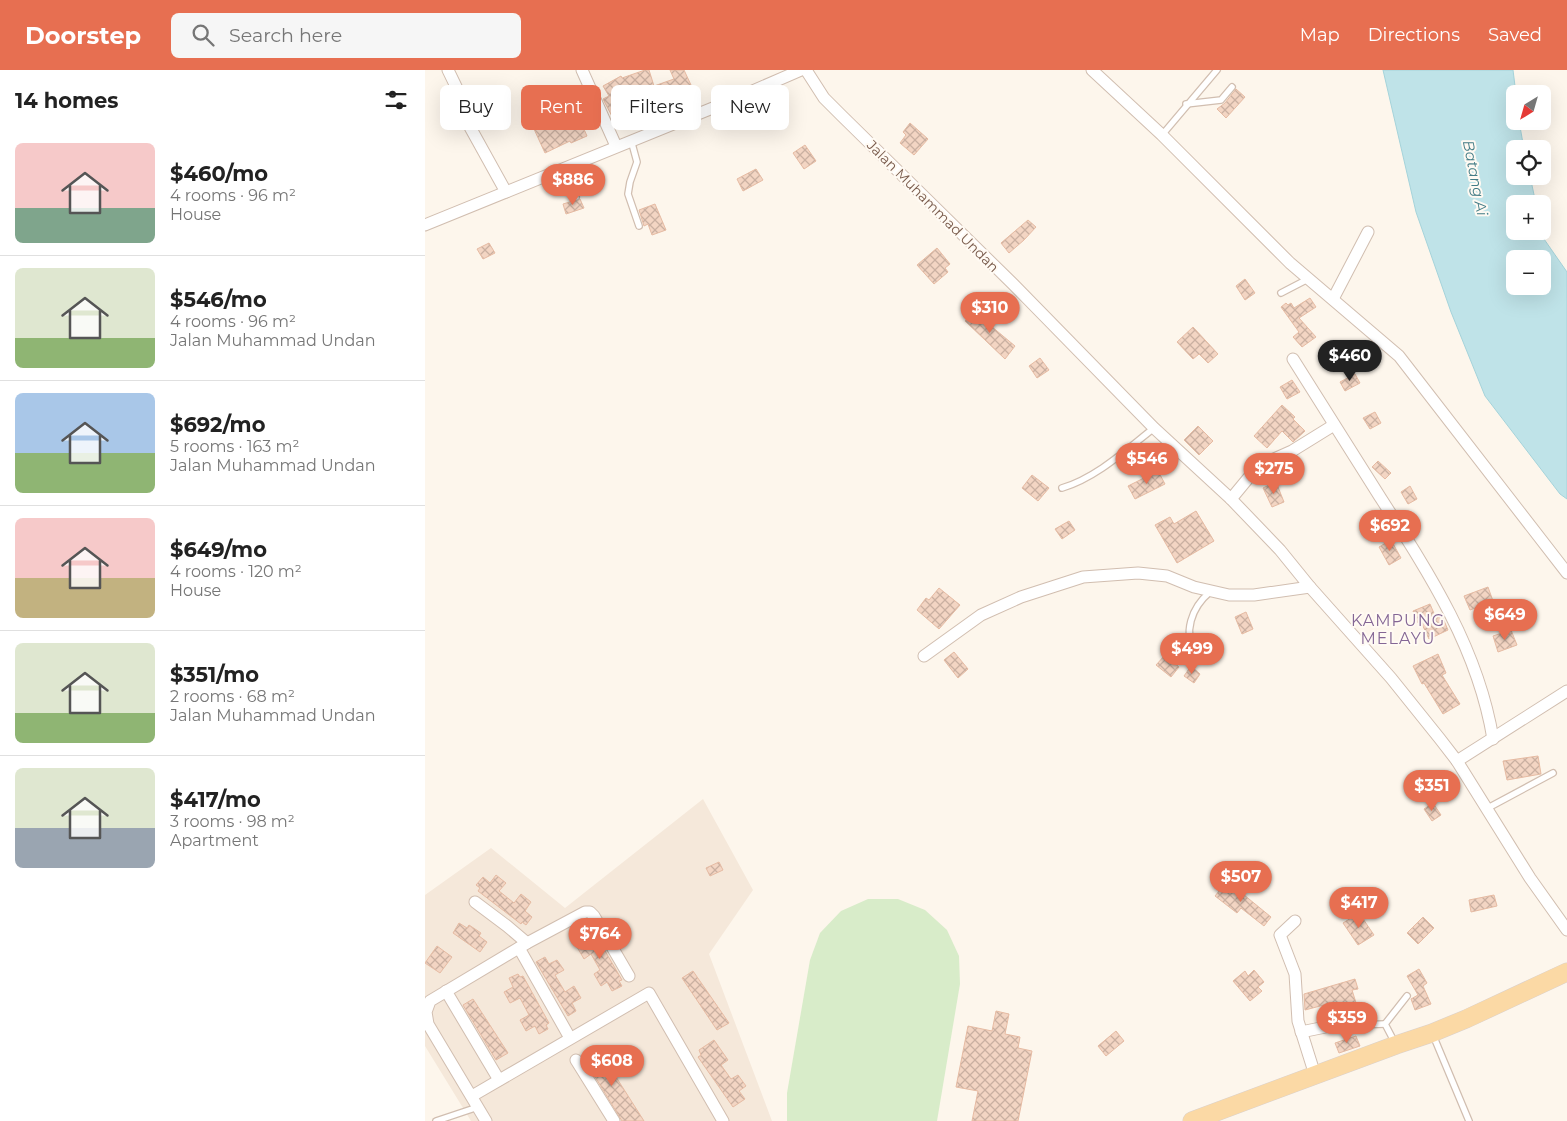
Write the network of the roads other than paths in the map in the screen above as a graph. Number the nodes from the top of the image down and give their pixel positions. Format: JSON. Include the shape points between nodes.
{"nodes":[{"id":1,"x":448,"y":70,"type":"edge"},
{"id":2,"x":582,"y":70,"type":"edge"},
{"id":3,"x":801,"y":70,"type":"edge"},
{"id":4,"x":806,"y":70,"type":"edge"},
{"id":5,"x":1092,"y":70,"type":"edge"},
{"id":6,"x":1217,"y":70,"type":"edge"},
{"id":7,"x":1232,"y":87,"type":"dead end"},
{"id":8,"x":1187,"y":104,"type":"junction"},
{"id":9,"x":1163,"y":134,"type":"junction"},
{"id":10,"x":631,"y":140,"type":"junction"},
{"id":11,"x":616,"y":146,"type":"junction"},
{"id":12,"x":564,"y":168,"type":"junction"},
{"id":13,"x":506,"y":192,"type":"junction"},
{"id":14,"x":576,"y":197,"type":"dead end"},
{"id":15,"x":425,"y":225,"type":"edge"},
{"id":16,"x":639,"y":226,"type":"dead end"},
{"id":17,"x":1368,"y":232,"type":"dead end"},
{"id":18,"x":1309,"y":279,"type":"junction"},
{"id":19,"x":1281,"y":293,"type":"dead end"},
{"id":20,"x":1333,"y":299,"type":"junction"},
{"id":21,"x":1293,"y":359,"type":"dead end"},
{"id":22,"x":1334,"y":426,"type":"junction"},
{"id":23,"x":1155,"y":428,"type":"junction"},
{"id":24,"x":1062,"y":488,"type":"dead end"},
{"id":25,"x":1231,"y":499,"type":"junction"},
{"id":26,"x":1567,"y":573,"type":"edge"},
{"id":27,"x":1310,"y":587,"type":"junction"},
{"id":28,"x":1210,"y":592,"type":"junction"},
{"id":29,"x":1196,"y":654,"type":"dead end"},
{"id":30,"x":924,"y":656,"type":"dead end"},
{"id":31,"x":1567,"y":691,"type":"edge"},
{"id":32,"x":1493,"y":739,"type":"junction"},
{"id":33,"x":1457,"y":761,"type":"junction"},
{"id":34,"x":1553,"y":773,"type":"dead end"},
{"id":35,"x":1486,"y":810,"type":"junction"},
{"id":36,"x":475,"y":902,"type":"dead end"},
{"id":37,"x":1295,"y":921,"type":"dead end"},
{"id":38,"x":1567,"y":930,"type":"edge"},
{"id":39,"x":523,"y":946,"type":"junction"},
{"id":40,"x":1567,"y":972,"type":"edge"},
{"id":41,"x":629,"y":976,"type":"dead end"},
{"id":42,"x":446,"y":992,"type":"junction"},
{"id":43,"x":1407,"y":996,"type":"dead end"},
{"id":44,"x":1340,"y":1024,"type":"dead end"},
{"id":45,"x":1385,"y":1024,"type":"junction"},
{"id":46,"x":1357,"y":1025,"type":"dead end"},
{"id":47,"x":1301,"y":1032,"type":"junction"},
{"id":48,"x":1432,"y":1033,"type":"junction"},
{"id":49,"x":570,"y":1038,"type":"junction"},
{"id":50,"x":1396,"y":1044,"type":"junction"},
{"id":51,"x":576,"y":1060,"type":"dead end"},
{"id":52,"x":1315,"y":1075,"type":"junction"},
{"id":53,"x":499,"y":1080,"type":"junction"},
{"id":54,"x":472,"y":1096,"type":"junction"},
{"id":55,"x":478,"y":1107,"type":"junction"},
{"id":56,"x":436,"y":1121,"type":"edge"},
{"id":57,"x":486,"y":1121,"type":"edge"},
{"id":58,"x":614,"y":1121,"type":"edge"},
{"id":59,"x":723,"y":1121,"type":"edge"},
{"id":60,"x":1192,"y":1121,"type":"edge"},
{"id":61,"x":1469,"y":1121,"type":"edge"}],
"edges":[{"from":1,"to":13,"type":"street","via":[[464,103],[470,127]]},
{"from":2,"to":11,"type":"street"},
{"from":3,"to":10,"type":"street"},
{"from":4,"to":23,"type":"street","name":"Jalan Muhammad Undan","via":[[824,98]]},
{"from":5,"to":9,"type":"street"},
{"from":6,"to":8,"type":"lane"},
{"from":7,"to":8,"type":"lane","via":[[1221,100]]},
{"from":8,"to":9,"type":"lane"},
{"from":9,"to":18,"type":"street"},
{"from":10,"to":11,"type":"street"},
{"from":10,"to":16,"type":"lane","via":[[637,162],[628,194]]},
{"from":11,"to":12,"type":"street"},
{"from":12,"to":13,"type":"street"},
{"from":12,"to":14,"type":"lane"},
{"from":13,"to":15,"type":"street"},
{"from":17,"to":20,"type":"street"},
{"from":18,"to":19,"type":"lane"},
{"from":18,"to":20,"type":"street"},
{"from":20,"to":26,"type":"street","via":[[1399,356]]},
{"from":21,"to":22,"type":"street"},
{"from":22,"to":25,"type":"street","via":[[1259,468]]},
{"from":22,"to":32,"type":"street","via":[[1408,540],[1459,629],[1489,714]]},
{"from":23,"to":24,"type":"lane","via":[[1094,473]]},
{"from":23,"to":25,"type":"street","name":"Jalan Muhammad Undan"},
{"from":25,"to":27,"type":"street","name":"Jalan Muhammad Undan"},
{"from":27,"to":28,"type":"street","via":[[1254,595],[1229,596]]},
{"from":27,"to":33,"type":"street","name":"Jalan Muhammad Undan","via":[[1391,678]]},
{"from":28,"to":29,"type":"lane","via":[[1190,622],[1190,639]]},
{"from":28,"to":30,"type":"street","via":[[1167,576],[1138,573],[1083,577],[1021,596],[981,614]]},
{"from":31,"to":32,"type":"street"},
{"from":32,"to":33,"type":"street"},
{"from":33,"to":35,"type":"street","name":"Jalan Muhammad Undan"},
{"from":34,"to":35,"type":"lane"},
{"from":35,"to":38,"type":"street","name":"Jalan Muhammad Undan"},
{"from":36,"to":39,"type":"street","via":[[507,926]]},
{"from":37,"to":47,"type":"street","via":[[1280,936],[1295,974]]},
{"from":39,"to":41,"type":"street","via":[[582,913],[590,912]]},
{"from":39,"to":42,"type":"street"},
{"from":39,"to":49,"type":"street"},
{"from":40,"to":48,"type":"main road"},
{"from":42,"to":53,"type":"street"},
{"from":42,"to":54,"type":"street","via":[[430,1002],[426,1018]]},
{"from":43,"to":45,"type":"lane"},
{"from":44,"to":47,"type":"street"},
{"from":45,"to":46,"type":"lane"},
{"from":45,"to":50,"type":"lane"},
{"from":47,"to":52,"type":"street"},
{"from":48,"to":50,"type":"main road"},
{"from":48,"to":61,"type":"lane"},
{"from":49,"to":53,"type":"street"},
{"from":49,"to":59,"type":"street","via":[[649,993]]},
{"from":50,"to":52,"type":"main road"},
{"from":51,"to":58,"type":"street"},
{"from":52,"to":60,"type":"main road"},
{"from":53,"to":54,"type":"street"},
{"from":54,"to":55,"type":"street"},
{"from":55,"to":56,"type":"lane"},
{"from":55,"to":57,"type":"street"}]}
